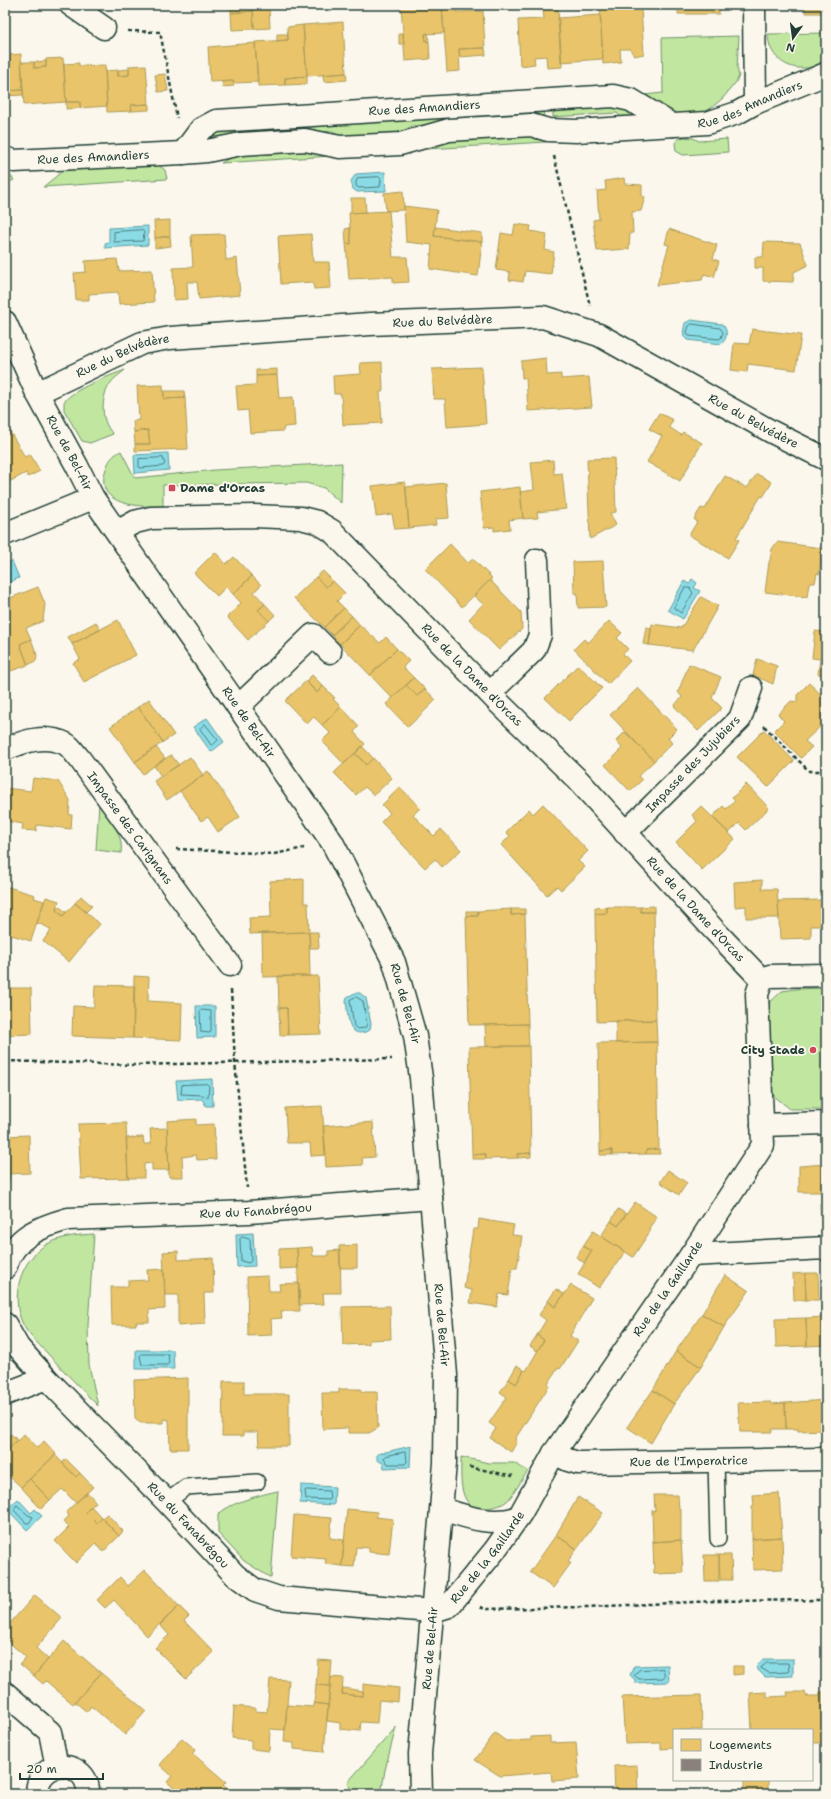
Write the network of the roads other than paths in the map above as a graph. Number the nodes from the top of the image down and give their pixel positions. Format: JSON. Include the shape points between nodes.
{"nodes":[{"id":1,"x":71,"y":5,"type":"edge"},
{"id":2,"x":754,"y":5,"type":"edge"},
{"id":3,"x":104,"y":28,"type":"road end"},
{"id":4,"x":826,"y":74,"type":"edge"},
{"id":5,"x":755,"y":103,"type":"junction"},
{"id":6,"x":672,"y":125,"type":"junction"},
{"id":7,"x":186,"y":150,"type":"junction"},
{"id":8,"x":5,"y":158,"type":"edge"},
{"id":9,"x":5,"y":322,"type":"edge"},
{"id":10,"x":37,"y":393,"type":"junction"},
{"id":11,"x":826,"y":459,"type":"edge"},
{"id":12,"x":93,"y":498,"type":"junction"},
{"id":13,"x":117,"y":532,"type":"junction"},
{"id":14,"x":5,"y":534,"type":"edge"},
{"id":15,"x":537,"y":560,"type":"dead end"},
{"id":16,"x":330,"y":652,"type":"dead end"},
{"id":17,"x":752,"y":688,"type":"dead end"},
{"id":18,"x":490,"y":693,"type":"junction"},
{"id":19,"x":238,"y":707,"type":"junction"},
{"id":20,"x":5,"y":749,"type":"edge"},
{"id":21,"x":625,"y":833,"type":"junction"},
{"id":22,"x":230,"y":965,"type":"road end"},
{"id":23,"x":826,"y":975,"type":"edge"},
{"id":24,"x":762,"y":980,"type":"junction"},
{"id":25,"x":826,"y":1122,"type":"edge"},
{"id":26,"x":762,"y":1125,"type":"junction"},
{"id":27,"x":431,"y":1198,"type":"junction"},
{"id":28,"x":826,"y":1248,"type":"edge"},
{"id":29,"x":691,"y":1255,"type":"junction"},
{"id":30,"x":5,"y":1268,"type":"edge"},
{"id":31,"x":5,"y":1324,"type":"edge"},
{"id":32,"x":46,"y":1378,"type":"junction"},
{"id":33,"x":5,"y":1394,"type":"edge"},
{"id":34,"x":554,"y":1453,"type":"junction"},
{"id":35,"x":826,"y":1459,"type":"edge"},
{"id":36,"x":716,"y":1461,"type":"junction"},
{"id":37,"x":257,"y":1482,"type":"dead end"},
{"id":38,"x":167,"y":1502,"type":"junction"},
{"id":39,"x":442,"y":1509,"type":"junction"},
{"id":40,"x":517,"y":1518,"type":"junction"},
{"id":41,"x":718,"y":1539,"type":"dead end"},
{"id":42,"x":433,"y":1611,"type":"junction"},
{"id":43,"x":5,"y":1693,"type":"edge"},
{"id":44,"x":57,"y":1766,"type":"junction"},
{"id":45,"x":37,"y":1794,"type":"edge"},
{"id":46,"x":88,"y":1794,"type":"edge"},
{"id":47,"x":421,"y":1794,"type":"edge"}],
"edges":[{"from":1,"to":3,"type":"street"},
{"from":2,"to":5,"type":"street"},
{"from":4,"to":5,"type":"street","name":"Rue des Amandiers"},
{"from":5,"to":6,"type":"street","name":"Rue des Amandiers","via":[[737,113],[707,123]]},
{"from":6,"to":7,"type":"street","name":"Rue des Amandiers","via":[[576,131],[548,130],[531,125],[449,130],[400,144],[340,147],[305,140],[241,144],[207,151]]},
{"from":6,"to":7,"type":"street","name":"Rue des Amandiers","via":[[631,100],[613,96],[216,121],[201,129]]},
{"from":7,"to":8,"type":"street","name":"Rue des Amandiers","via":[[14,161]]},
{"from":9,"to":10,"type":"street","name":"Rue de Bel-Air"},
{"from":10,"to":11,"type":"street","name":"Rue du Belvédère","via":[[142,343],[170,338],[370,324],[543,317],[594,333],[772,432]]},
{"from":10,"to":12,"type":"street","name":"Rue de Bel-Air"},
{"from":12,"to":13,"type":"street","name":"Rue de Bel-Air"},
{"from":12,"to":14,"type":"street"},
{"from":13,"to":18,"type":"street","name":"Rue de la Dame d'Orcas","via":[[135,522],[151,518],[285,516],[316,522],[344,542]]},
{"from":13,"to":19,"type":"street","name":"Rue de Bel-Air"},
{"from":15,"to":18,"type":"street","via":[[540,635],[537,646]]},
{"from":16,"to":19,"type":"street","via":[[313,635]]},
{"from":17,"to":21,"type":"street","name":"Impasse des Jujubiers","via":[[740,719]]},
{"from":18,"to":21,"type":"street","name":"Rue de la Dame d'Orcas","via":[[578,780]]},
{"from":19,"to":27,"type":"street","name":"Rue de Bel-Air","via":[[332,842],[394,962],[415,1036]]},
{"from":20,"to":22,"type":"street","name":"Impasse des Carignans","via":[[33,739],[50,739],[67,745]]},
{"from":21,"to":24,"type":"street","name":"Rue de la Dame d'Orcas"},
{"from":23,"to":24,"type":"street","via":[[770,976]]},
{"from":24,"to":26,"type":"street","name":"Rue de la Gaillarde","via":[[756,994]]},
{"from":25,"to":26,"type":"street"},
{"from":26,"to":29,"type":"street","name":"Rue de la Gaillarde","via":[[763,1145]]},
{"from":27,"to":30,"type":"street","name":"Rue du Fanabrégou","via":[[249,1212],[68,1219],[42,1226],[24,1238],[8,1258]]},
{"from":27,"to":39,"type":"street","name":"Rue de Bel-Air","via":[[446,1375]]},
{"from":28,"to":29,"type":"street"},
{"from":29,"to":34,"type":"street","name":"Rue de la Gaillarde"},
{"from":31,"to":32,"type":"street","name":"Rue du Fanabrégou","via":[[18,1347]]},
{"from":32,"to":33,"type":"street"},
{"from":32,"to":38,"type":"street","name":"Rue du Fanabrégou"},
{"from":34,"to":36,"type":"street","name":"Rue de l'Imperatrice","via":[[578,1463]]},
{"from":34,"to":40,"type":"street","name":"Rue de la Gaillarde"},
{"from":35,"to":36,"type":"street","name":"Rue de l'Imperatrice"},
{"from":36,"to":41,"type":"lane"},
{"from":37,"to":38,"type":"lane","via":[[186,1487]]},
{"from":38,"to":42,"type":"street","name":"Rue du Fanabrégou","via":[[235,1575],[255,1590],[279,1598]]},
{"from":39,"to":40,"type":"street","via":[[486,1521],[497,1522]]},
{"from":39,"to":42,"type":"street","name":"Rue de Bel-Air"},
{"from":40,"to":42,"type":"street","name":"Rue de la Gaillarde","via":[[459,1595],[449,1606]]},
{"from":42,"to":47,"type":"street","name":"Rue de Bel-Air","via":[[420,1754]]},
{"from":43,"to":44,"type":"street","via":[[50,1732]]},
{"from":44,"to":45,"type":"street","via":[[44,1773],[37,1786]]},
{"from":44,"to":46,"type":"street","via":[[77,1771],[87,1783]]}]}
